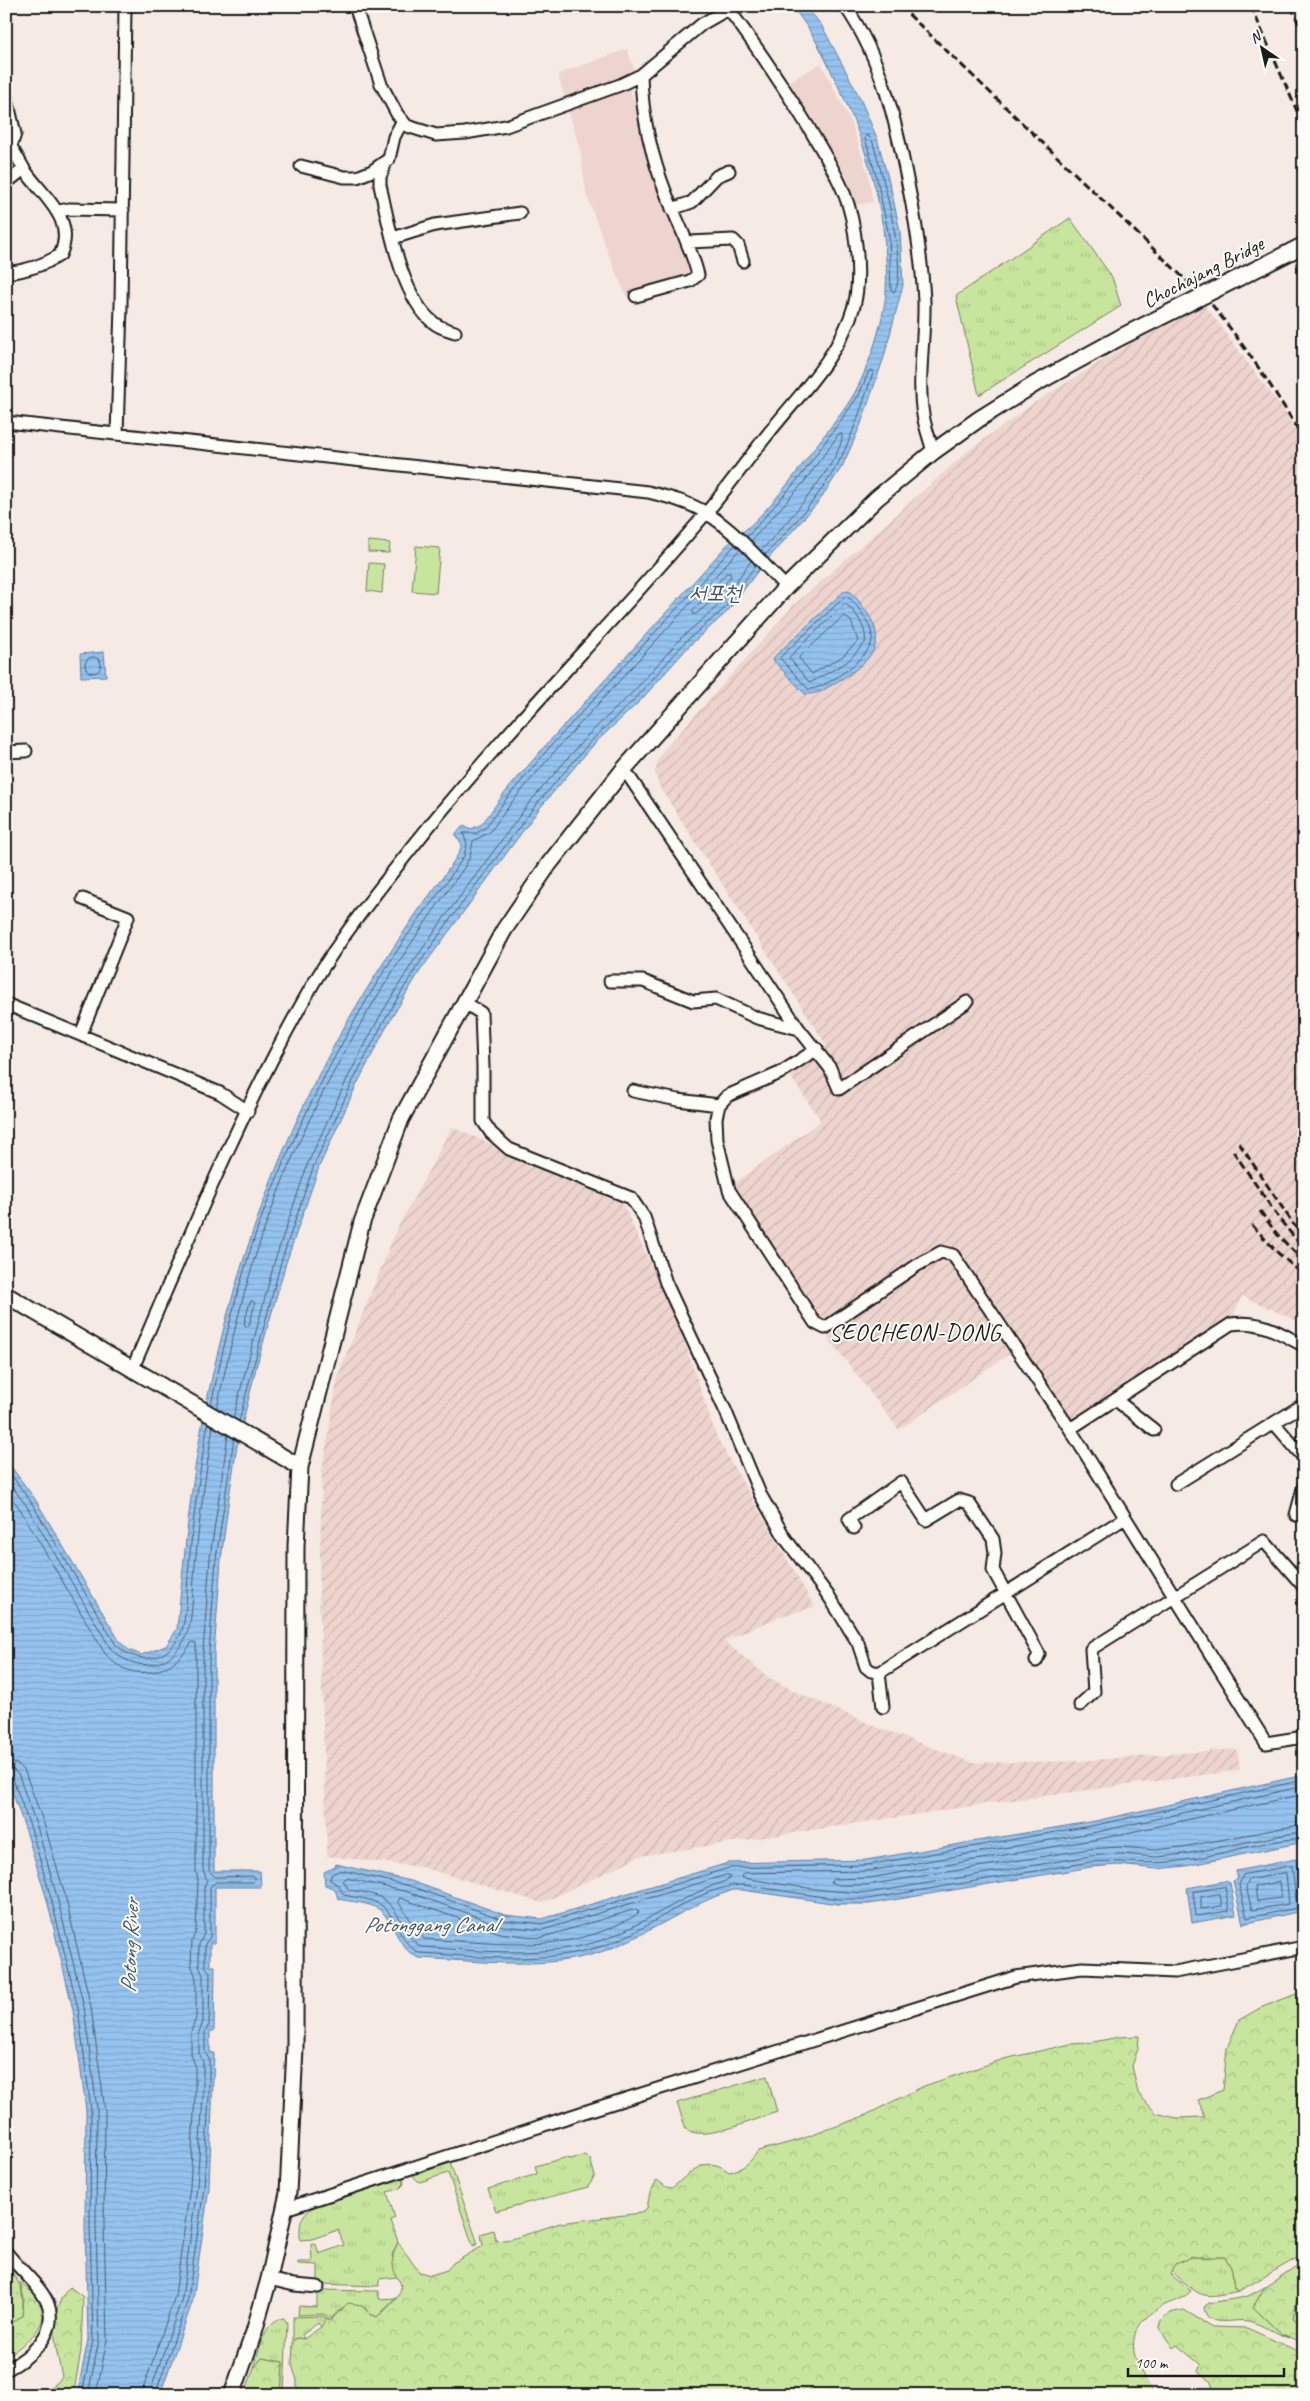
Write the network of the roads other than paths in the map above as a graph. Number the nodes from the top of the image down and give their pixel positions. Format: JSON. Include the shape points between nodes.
{"nodes":[{"id":1,"x":125,"y":6,"type":"edge"},
{"id":2,"x":355,"y":6,"type":"edge"},
{"id":3,"x":845,"y":6,"type":"edge"},
{"id":4,"x":727,"y":8,"type":"edge"},
{"id":5,"x":641,"y":75,"type":"junction"},
{"id":6,"x":6,"y":95,"type":"edge"},
{"id":7,"x":402,"y":122,"type":"junction"},
{"id":8,"x":9,"y":142,"type":"edge"},
{"id":9,"x":386,"y":162,"type":"junction"},
{"id":10,"x":301,"y":166,"type":"dead end"},
{"id":11,"x":24,"y":169,"type":"junction"},
{"id":12,"x":729,"y":171,"type":"dead end"},
{"id":13,"x":6,"y":183,"type":"edge"},
{"id":14,"x":672,"y":209,"type":"junction"},
{"id":15,"x":123,"y":210,"type":"junction"},
{"id":16,"x":58,"y":211,"type":"junction"},
{"id":17,"x":520,"y":213,"type":"dead end"},
{"id":18,"x":393,"y":238,"type":"junction"},
{"id":19,"x":689,"y":242,"type":"junction"},
{"id":20,"x":1304,"y":245,"type":"edge"},
{"id":21,"x":743,"y":261,"type":"dead end"},
{"id":22,"x":6,"y":272,"type":"edge"},
{"id":23,"x":636,"y":296,"type":"dead end"},
{"id":24,"x":455,"y":332,"type":"dead end"},
{"id":25,"x":6,"y":422,"type":"edge"},
{"id":26,"x":117,"y":434,"type":"junction"},
{"id":27,"x":933,"y":452,"type":"junction"},
{"id":28,"x":706,"y":512,"type":"junction"},
{"id":29,"x":786,"y":586,"type":"junction"},
{"id":30,"x":26,"y":751,"type":"dead end"},
{"id":31,"x":6,"y":752,"type":"edge"},
{"id":32,"x":624,"y":769,"type":"junction"},
{"id":33,"x":83,"y":899,"type":"dead end"},
{"id":34,"x":610,"y":981,"type":"dead end"},
{"id":35,"x":463,"y":1002,"type":"junction"},
{"id":36,"x":967,"y":1002,"type":"dead end"},
{"id":37,"x":6,"y":1004,"type":"edge"},
{"id":38,"x":799,"y":1028,"type":"junction"},
{"id":39,"x":81,"y":1034,"type":"junction"},
{"id":40,"x":817,"y":1049,"type":"junction"},
{"id":41,"x":633,"y":1091,"type":"dead end"},
{"id":42,"x":719,"y":1105,"type":"junction"},
{"id":43,"x":248,"y":1111,"type":"junction"},
{"id":44,"x":6,"y":1296,"type":"edge"},
{"id":45,"x":1304,"y":1346,"type":"edge"},
{"id":46,"x":132,"y":1370,"type":"junction"},
{"id":47,"x":1116,"y":1400,"type":"junction"},
{"id":48,"x":1304,"y":1404,"type":"edge"},
{"id":49,"x":1275,"y":1424,"type":"junction"},
{"id":50,"x":1070,"y":1429,"type":"junction"},
{"id":51,"x":1154,"y":1430,"type":"dead end"},
{"id":52,"x":1304,"y":1458,"type":"edge"},
{"id":53,"x":300,"y":1467,"type":"junction"},
{"id":54,"x":1176,"y":1484,"type":"dead end"},
{"id":55,"x":1304,"y":1485,"type":"edge"},
{"id":56,"x":1296,"y":1514,"type":"dead end"},
{"id":57,"x":1125,"y":1518,"type":"junction"},
{"id":58,"x":854,"y":1528,"type":"dead end"},
{"id":59,"x":1304,"y":1587,"type":"edge"},
{"id":60,"x":1005,"y":1593,"type":"junction"},
{"id":61,"x":1175,"y":1597,"type":"junction"},
{"id":62,"x":1036,"y":1660,"type":"dead end"},
{"id":63,"x":879,"y":1673,"type":"junction"},
{"id":64,"x":1080,"y":1705,"type":"dead end"},
{"id":65,"x":883,"y":1707,"type":"dead end"},
{"id":66,"x":1304,"y":1737,"type":"edge"},
{"id":67,"x":1304,"y":1947,"type":"edge"},
{"id":68,"x":285,"y":2209,"type":"junction"},
{"id":69,"x":6,"y":2252,"type":"edge"},
{"id":70,"x":269,"y":2279,"type":"junction"},
{"id":71,"x":318,"y":2287,"type":"dead end"},
{"id":72,"x":6,"y":2370,"type":"edge"},
{"id":73,"x":232,"y":2395,"type":"edge"}],
"edges":[{"from":1,"to":15,"type":"street"},
{"from":2,"to":7,"type":"street","via":[[381,84]]},
{"from":3,"to":27,"type":"street","via":[[866,44],[895,120],[919,241],[924,300],[923,415]]},
{"from":4,"to":5,"type":"street","via":[[702,24]]},
{"from":4,"to":28,"type":"street","via":[[746,30],[782,85],[846,196],[855,230],[855,303],[840,342]]},
{"from":5,"to":7,"type":"street","via":[[506,126],[436,135]]},
{"from":5,"to":14,"type":"street","via":[[648,139]]},
{"from":6,"to":8,"type":"street","via":[[15,134]]},
{"from":7,"to":9,"type":"street"},
{"from":8,"to":11,"type":"street"},
{"from":9,"to":10,"type":"street","via":[[357,177],[344,177]]},
{"from":9,"to":18,"type":"street","via":[[380,185]]},
{"from":11,"to":13,"type":"street"},
{"from":11,"to":16,"type":"street"},
{"from":12,"to":14,"type":"street","via":[[717,176],[692,202]]},
{"from":14,"to":19,"type":"street"},
{"from":15,"to":16,"type":"street","via":[[69,208]]},
{"from":15,"to":26,"type":"street"},
{"from":16,"to":22,"type":"street","via":[[65,232],[60,255],[17,272]]},
{"from":17,"to":18,"type":"street","via":[[435,225]]},
{"from":18,"to":24,"type":"street","via":[[398,262],[425,315],[436,325]]},
{"from":19,"to":21,"type":"street","via":[[732,240],[738,245]]},
{"from":19,"to":23,"type":"street","via":[[698,275],[690,281]]},
{"from":20,"to":27,"type":"main road","name":"Chochajang Bridge","bridge":true,"via":[[1035,384]]},
{"from":25,"to":26,"type":"street"},
{"from":26,"to":28,"type":"street","via":[[648,492],[676,498]]},
{"from":27,"to":29,"type":"main road","name":"Chochajang Bridge","via":[[877,498]]},
{"from":28,"to":29,"type":"street"},
{"from":28,"to":43,"type":"street","via":[[416,842],[313,983]]},
{"from":29,"to":32,"type":"main road","name":"Chochajang Bridge"},
{"from":30,"to":31,"type":"street"},
{"from":32,"to":35,"type":"main road","name":"Chochajang Bridge","via":[[549,864],[504,930]]},
{"from":32,"to":38,"type":"street"},
{"from":33,"to":39,"type":"street","via":[[128,917]]},
{"from":34,"to":38,"type":"street","via":[[643,981],[694,1001],[716,999],[757,1018]]},
{"from":35,"to":53,"type":"main road","name":"Chochajang Bridge","via":[[401,1118],[362,1222]]},
{"from":35,"to":63,"type":"street","via":[[481,1013],[483,1121],[508,1149],[631,1198],[644,1217],[666,1283],[760,1494],[785,1538],[830,1598],[858,1643],[866,1667]]},
{"from":36,"to":40,"type":"street","via":[[840,1089]]},
{"from":37,"to":39,"type":"street"},
{"from":38,"to":40,"type":"street"},
{"from":39,"to":43,"type":"street","via":[[220,1093]]},
{"from":40,"to":42,"type":"street","via":[[780,1073],[727,1096]]},
{"from":41,"to":42,"type":"street"},
{"from":42,"to":50,"type":"street","via":[[717,1140],[729,1190],[815,1323],[825,1328],[916,1266],[941,1252],[953,1255]]},
{"from":43,"to":46,"type":"street"},
{"from":44,"to":46,"type":"main road"},
{"from":45,"to":47,"type":"street","via":[[1250,1322],[1231,1324]]},
{"from":46,"to":53,"type":"main road"},
{"from":47,"to":50,"type":"street"},
{"from":47,"to":51,"type":"street"},
{"from":48,"to":49,"type":"street"},
{"from":49,"to":52,"type":"street"},
{"from":49,"to":54,"type":"street"},
{"from":50,"to":57,"type":"street"},
{"from":53,"to":68,"type":"main road","name":"Chochajang Bridge","via":[[296,1546],[295,2048]]},
{"from":55,"to":56,"type":"street"},
{"from":57,"to":60,"type":"street"},
{"from":57,"to":61,"type":"street"},
{"from":58,"to":60,"type":"street","via":[[849,1519],[901,1482],[926,1520],[959,1500],[969,1503],[993,1539],[993,1570]]},
{"from":59,"to":61,"type":"street","via":[[1264,1541]]},
{"from":60,"to":62,"type":"street","via":[[1039,1654]]},
{"from":60,"to":63,"type":"street"},
{"from":61,"to":64,"type":"street","via":[[1090,1648],[1094,1692]]},
{"from":61,"to":66,"type":"street","via":[[1266,1743]]},
{"from":63,"to":65,"type":"street"},
{"from":67,"to":68,"type":"street","via":[[1175,1972],[1082,1968],[1016,1977]]},
{"from":68,"to":70,"type":"main road","name":"Chochajang Bridge"},
{"from":69,"to":72,"type":"street","via":[[48,2304],[50,2316],[48,2332],[38,2346]]},
{"from":70,"to":71,"type":"street"},
{"from":70,"to":73,"type":"main road","name":"Chochajang Bridge"}]}
